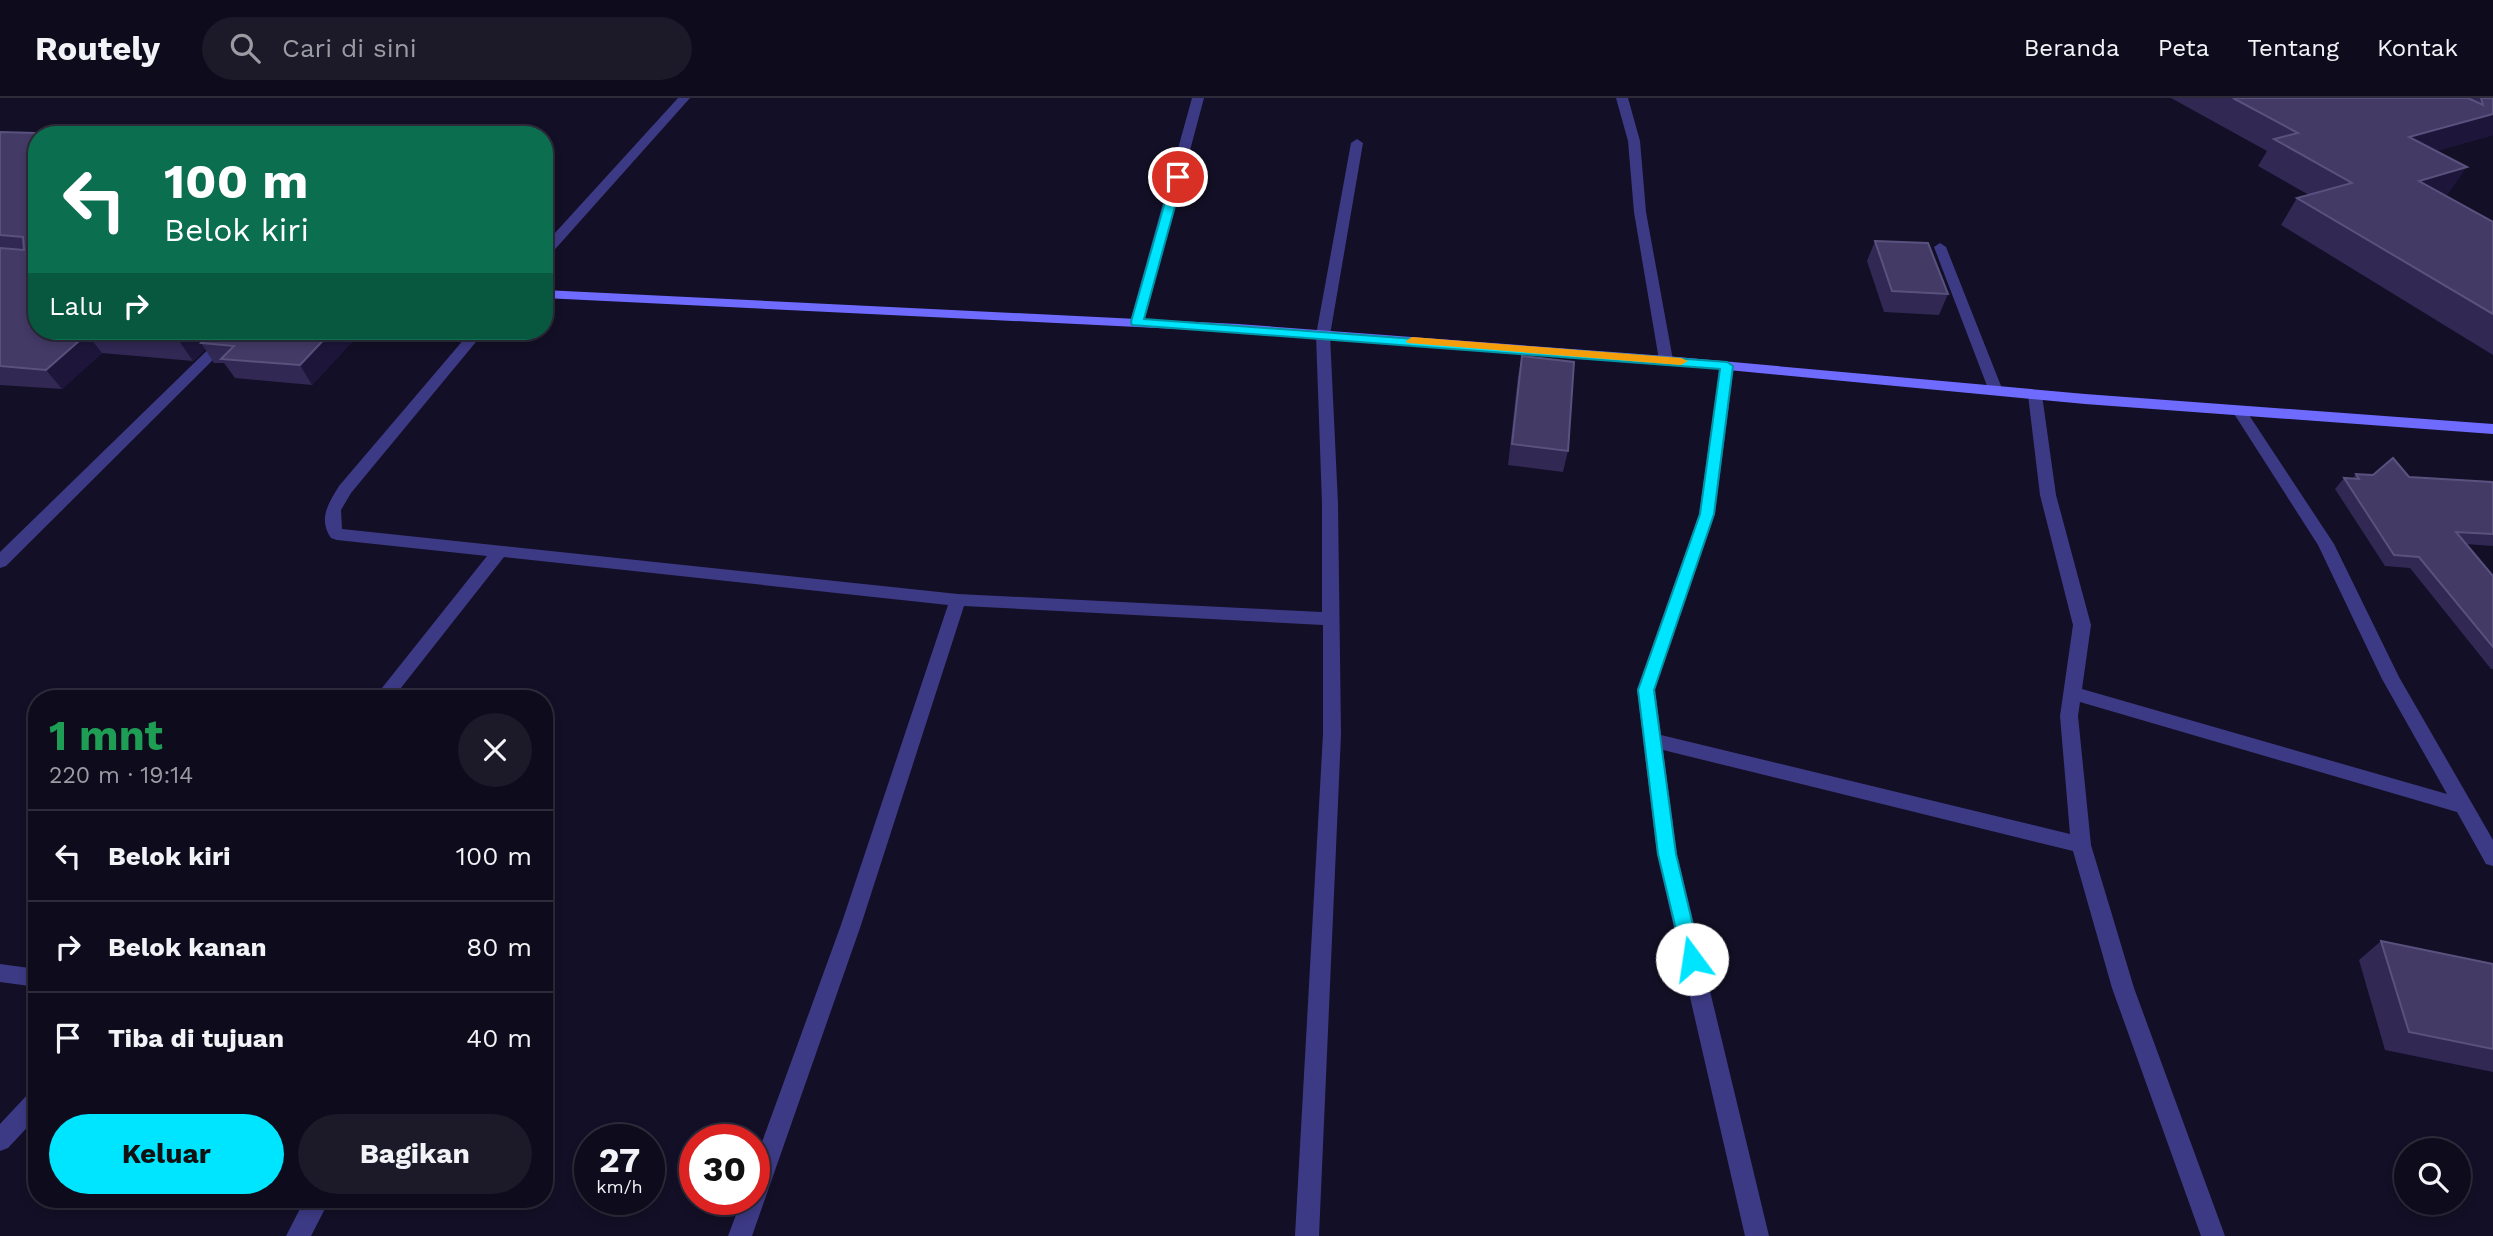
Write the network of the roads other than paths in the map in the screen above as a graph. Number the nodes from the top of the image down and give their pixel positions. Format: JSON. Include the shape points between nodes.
{"nodes":[{"id":1,"x":684,"y":98,"type":"edge"},
{"id":2,"x":1198,"y":98,"type":"edge"},
{"id":3,"x":1622,"y":98,"type":"edge"},
{"id":4,"x":1357,"y":143,"type":"dead end"},
{"id":5,"x":553,"y":243,"type":"edge"},
{"id":6,"x":1940,"y":247,"type":"dead end"},
{"id":7,"x":553,"y":294,"type":"edge"},
{"id":8,"x":1137,"y":322,"type":"junction"},
{"id":9,"x":1323,"y":335,"type":"junction"},
{"id":10,"x":226,"y":340,"type":"edge"},
{"id":11,"x":470,"y":340,"type":"edge"},
{"id":12,"x":1666,"y":360,"type":"junction"},
{"id":13,"x":1727,"y":366,"type":"junction"},
{"id":14,"x":1996,"y":391,"type":"junction"},
{"id":15,"x":2035,"y":395,"type":"junction"},
{"id":16,"x":2238,"y":409,"type":"junction"},
{"id":17,"x":2493,"y":429,"type":"edge"},
{"id":18,"x":501,"y":550,"type":"junction"},
{"id":19,"x":0,"y":562,"type":"edge"},
{"id":20,"x":958,"y":600,"type":"junction"},
{"id":21,"x":1331,"y":620,"type":"junction"},
{"id":22,"x":389,"y":690,"type":"edge"},
{"id":23,"x":2073,"y":693,"type":"junction"},
{"id":24,"x":1653,"y":740,"type":"junction"},
{"id":25,"x":2462,"y":806,"type":"junction"},
{"id":26,"x":2081,"y":845,"type":"junction"},
{"id":27,"x":2491,"y":853,"type":"edge"},
{"id":28,"x":0,"y":974,"type":"edge"},
{"id":29,"x":28,"y":977,"type":"edge"},
{"id":30,"x":28,"y":1110,"type":"edge"},
{"id":31,"x":0,"y":1140,"type":"edge"},
{"id":32,"x":770,"y":1153,"type":"edge"},
{"id":33,"x":313,"y":1208,"type":"edge"},
{"id":34,"x":748,"y":1215,"type":"edge"},
{"id":35,"x":298,"y":1236,"type":"edge"},
{"id":36,"x":740,"y":1236,"type":"edge"},
{"id":37,"x":1307,"y":1236,"type":"edge"},
{"id":38,"x":1757,"y":1236,"type":"edge"},
{"id":39,"x":2213,"y":1236,"type":"edge"}],
"edges":[{"from":1,"to":5,"type":"street"},
{"from":2,"to":8,"type":"street"},
{"from":3,"to":12,"type":"street","via":[[1634,141],[1640,212]]},
{"from":4,"to":9,"type":"street"},
{"from":6,"to":14,"type":"street"},
{"from":7,"to":8,"type":"street"},
{"from":8,"to":9,"type":"street"},
{"from":9,"to":12,"type":"street"},
{"from":9,"to":21,"type":"street"},
{"from":10,"to":19,"type":"street"},
{"from":11,"to":18,"type":"street","via":[[345,490],[333,510],[332,527],[337,534],[357,537]]},
{"from":12,"to":13,"type":"street"},
{"from":13,"to":14,"type":"street"},
{"from":13,"to":24,"type":"street","via":[[1707,514],[1646,690]]},
{"from":14,"to":15,"type":"street"},
{"from":15,"to":16,"type":"street"},
{"from":15,"to":23,"type":"street","via":[[2048,495],[2082,625]]},
{"from":16,"to":17,"type":"street"},
{"from":16,"to":25,"type":"street","via":[[2326,544],[2391,679]]},
{"from":18,"to":20,"type":"street"},
{"from":18,"to":22,"type":"street"},
{"from":20,"to":21,"type":"street"},
{"from":20,"to":32,"type":"street","via":[[869,873]]},
{"from":21,"to":37,"type":"street","via":[[1332,734]]},
{"from":23,"to":25,"type":"street"},
{"from":23,"to":26,"type":"street","via":[[2069,716]]},
{"from":24,"to":26,"type":"street"},
{"from":24,"to":38,"type":"street","via":[[1667,854]]},
{"from":25,"to":27,"type":"street"},
{"from":26,"to":39,"type":"street","via":[[2123,988]]},
{"from":28,"to":29,"type":"street"},
{"from":30,"to":31,"type":"street"},
{"from":33,"to":35,"type":"street"},
{"from":34,"to":36,"type":"street"}]}
